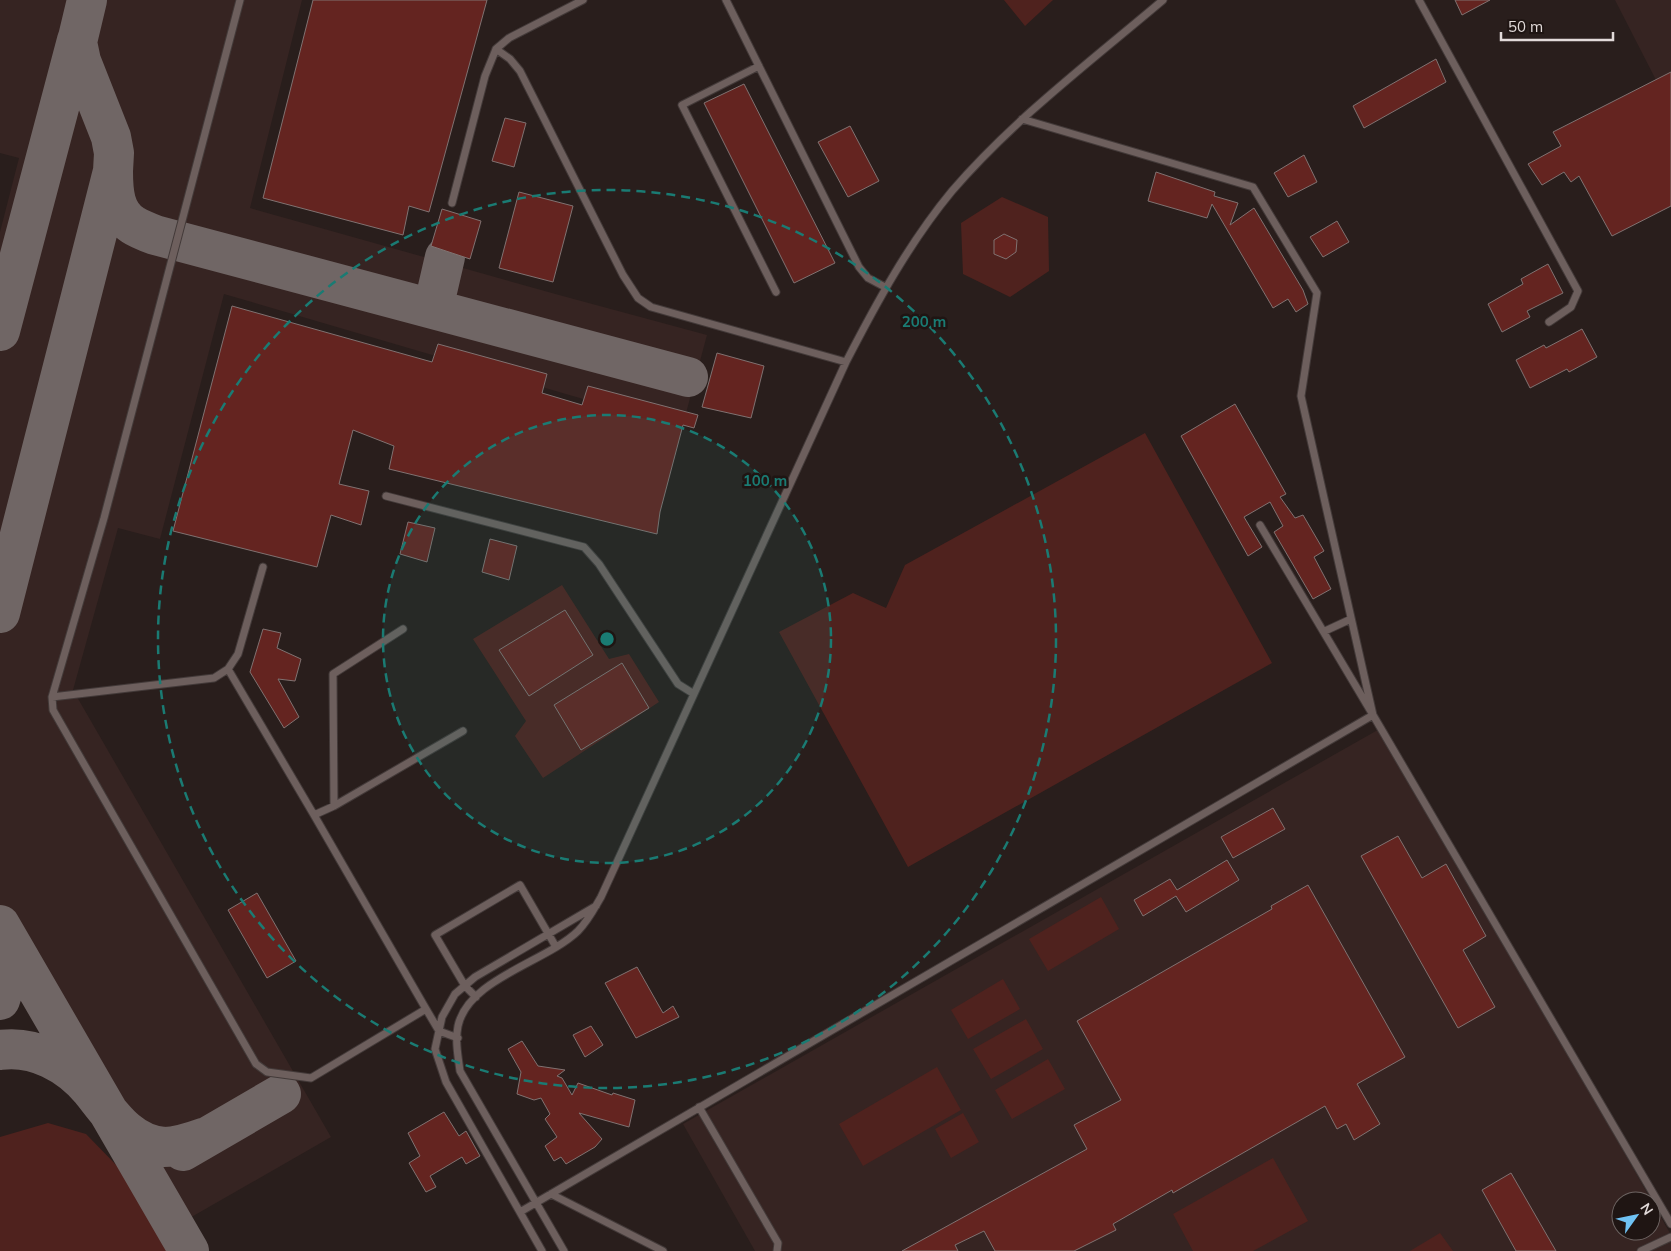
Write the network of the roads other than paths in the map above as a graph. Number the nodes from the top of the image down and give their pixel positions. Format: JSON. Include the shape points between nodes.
{"nodes":[{"id":1,"x":240,"y":0,"type":"edge"},
{"id":2,"x":583,"y":0,"type":"edge"},
{"id":3,"x":726,"y":0,"type":"edge"},
{"id":4,"x":1163,"y":0,"type":"edge"},
{"id":5,"x":1419,"y":0,"type":"edge"},
{"id":6,"x":496,"y":49,"type":"junction"},
{"id":7,"x":759,"y":66,"type":"junction"},
{"id":8,"x":1022,"y":119,"type":"junction"},
{"id":9,"x":452,"y":203,"type":"dead end"},
{"id":10,"x":885,"y":287,"type":"junction"},
{"id":11,"x":776,"y":292,"type":"dead end"},
{"id":12,"x":1549,"y":322,"type":"dead end"},
{"id":13,"x":846,"y":362,"type":"junction"},
{"id":14,"x":386,"y":496,"type":"dead end"},
{"id":15,"x":1260,"y":525,"type":"dead end"},
{"id":16,"x":263,"y":567,"type":"dead end"},
{"id":17,"x":1351,"y":619,"type":"junction"},
{"id":18,"x":403,"y":628,"type":"dead end"},
{"id":19,"x":1325,"y":632,"type":"junction"},
{"id":20,"x":228,"y":669,"type":"junction"},
{"id":21,"x":694,"y":694,"type":"junction"},
{"id":22,"x":52,"y":697,"type":"junction"},
{"id":23,"x":1373,"y":715,"type":"junction"},
{"id":24,"x":463,"y":731,"type":"dead end"},
{"id":25,"x":334,"y":806,"type":"junction"},
{"id":26,"x":314,"y":815,"type":"junction"},
{"id":27,"x":596,"y":906,"type":"junction"},
{"id":28,"x":548,"y":934,"type":"junction"},
{"id":29,"x":556,"y":947,"type":"junction"},
{"id":30,"x":464,"y":986,"type":"junction"},
{"id":31,"x":476,"y":997,"type":"junction"},
{"id":32,"x":426,"y":1009,"type":"junction"},
{"id":33,"x":439,"y":1031,"type":"junction"},
{"id":34,"x":458,"y":1038,"type":"junction"},
{"id":35,"x":699,"y":1108,"type":"junction"},
{"id":36,"x":551,"y":1194,"type":"junction"},
{"id":37,"x":536,"y":1202,"type":"junction"},
{"id":38,"x":520,"y":1212,"type":"junction"},
{"id":39,"x":1671,"y":1224,"type":"edge"},
{"id":40,"x":1671,"y":1237,"type":"edge"},
{"id":41,"x":542,"y":1251,"type":"edge"},
{"id":42,"x":564,"y":1251,"type":"edge"},
{"id":43,"x":663,"y":1251,"type":"edge"},
{"id":44,"x":777,"y":1251,"type":"edge"},
{"id":45,"x":1641,"y":1251,"type":"edge"}],
"edges":[{"from":1,"to":22,"type":"lane","via":[[106,509]]},
{"from":2,"to":6,"type":"lane","via":[[509,38]]},
{"from":3,"to":7,"type":"lane"},
{"from":4,"to":8,"type":"lane"},
{"from":5,"to":12,"type":"lane","via":[[1578,291],[1571,307]]},
{"from":6,"to":9,"type":"lane","via":[[485,76]]},
{"from":6,"to":13,"type":"lane","via":[[520,71],[623,275],[638,298],[651,307]]},
{"from":7,"to":10,"type":"lane","via":[[859,267],[868,278]]},
{"from":7,"to":11,"type":"lane","via":[[682,105]]},
{"from":8,"to":10,"type":"lane","via":[[951,193]]},
{"from":8,"to":17,"type":"lane","via":[[1253,187],[1317,293],[1301,396]]},
{"from":10,"to":13,"type":"lane"},
{"from":13,"to":21,"type":"lane"},
{"from":14,"to":21,"type":"lane","via":[[584,547],[599,564],[678,684]]},
{"from":15,"to":19,"type":"lane"},
{"from":16,"to":20,"type":"lane","via":[[238,654]]},
{"from":17,"to":19,"type":"lane"},
{"from":17,"to":23,"type":"lane"},
{"from":18,"to":25,"type":"lane","via":[[333,674]]},
{"from":19,"to":23,"type":"lane"},
{"from":20,"to":22,"type":"lane","via":[[214,678]]},
{"from":20,"to":26,"type":"lane"},
{"from":21,"to":27,"type":"lane"},
{"from":22,"to":32,"type":"lane","via":[[53,710],[256,1064],[267,1072],[311,1078]]},
{"from":23,"to":35,"type":"lane"},
{"from":23,"to":39,"type":"lane"},
{"from":24,"to":25,"type":"lane"},
{"from":25,"to":26,"type":"lane"},
{"from":26,"to":32,"type":"lane"},
{"from":27,"to":28,"type":"lane"},
{"from":27,"to":29,"type":"lane","via":[[588,921]]},
{"from":28,"to":29,"type":"lane"},
{"from":28,"to":30,"type":"lane","via":[[475,976]]},
{"from":28,"to":30,"type":"lane","via":[[520,885],[435,935]]},
{"from":29,"to":31,"type":"lane"},
{"from":30,"to":31,"type":"lane"},
{"from":30,"to":33,"type":"lane","via":[[455,994]]},
{"from":31,"to":34,"type":"lane","via":[[470,1002],[459,1025]]},
{"from":32,"to":33,"type":"lane"},
{"from":33,"to":34,"type":"lane"},
{"from":33,"to":38,"type":"lane","via":[[435,1049],[446,1082]]},
{"from":34,"to":37,"type":"lane","via":[[460,1071]]},
{"from":35,"to":36,"type":"lane"},
{"from":35,"to":44,"type":"lane","via":[[778,1243]]},
{"from":36,"to":37,"type":"lane"},
{"from":36,"to":43,"type":"lane"},
{"from":37,"to":38,"type":"lane"},
{"from":37,"to":42,"type":"lane"},
{"from":38,"to":41,"type":"lane"},
{"from":40,"to":45,"type":"lane"}]}
